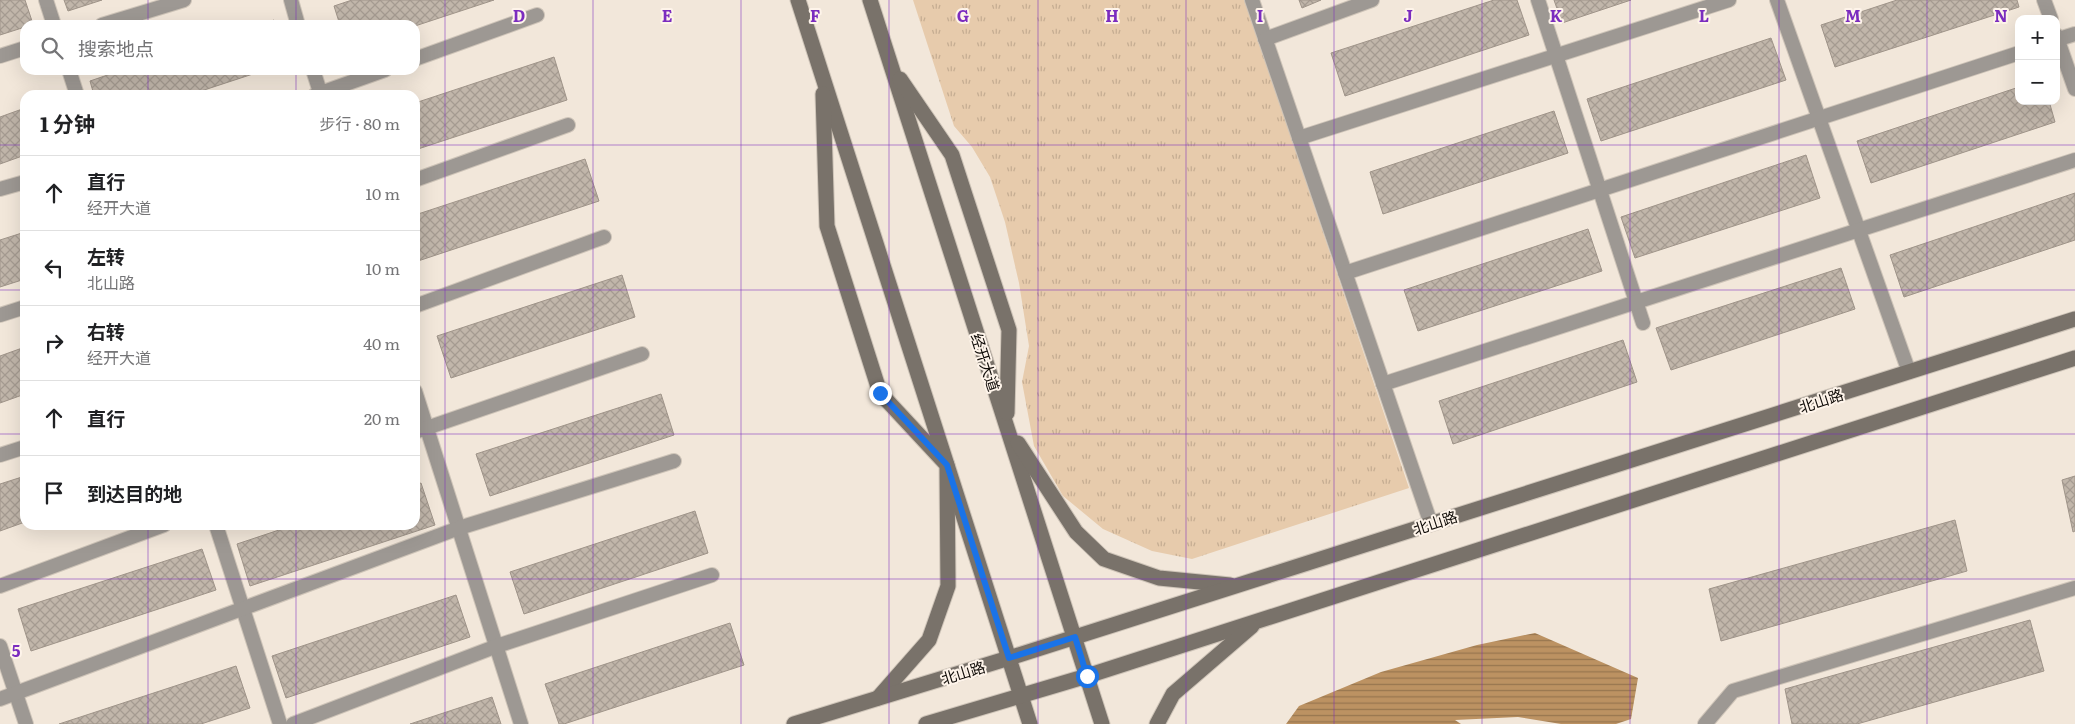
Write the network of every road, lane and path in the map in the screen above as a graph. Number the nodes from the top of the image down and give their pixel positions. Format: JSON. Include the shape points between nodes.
{"nodes":[{"id":1,"x":46,"y":0,"type":"edge"},
{"id":2,"x":184,"y":0,"type":"edge"},
{"id":3,"x":291,"y":0,"type":"edge"},
{"id":4,"x":798,"y":0,"type":"edge"},
{"id":5,"x":870,"y":0,"type":"edge"},
{"id":6,"x":1252,"y":0,"type":"edge"},
{"id":7,"x":1372,"y":0,"type":"edge"},
{"id":8,"x":1538,"y":0,"type":"edge"},
{"id":9,"x":1730,"y":0,"type":"edge"},
{"id":10,"x":1777,"y":0,"type":"edge"},
{"id":11,"x":2044,"y":0,"type":"edge"},
{"id":12,"x":537,"y":15,"type":"dead end"},
{"id":13,"x":2049,"y":15,"type":"edge"},
{"id":14,"x":52,"y":20,"type":"edge"},
{"id":15,"x":118,"y":20,"type":"edge"},
{"id":16,"x":297,"y":20,"type":"edge"},
{"id":17,"x":2075,"y":34,"type":"edge"},
{"id":18,"x":2060,"y":37,"type":"edge"},
{"id":19,"x":1265,"y":39,"type":"junction"},
{"id":20,"x":2060,"y":46,"type":"edge"},
{"id":21,"x":20,"y":50,"type":"edge"},
{"id":22,"x":2015,"y":54,"type":"edge"},
{"id":23,"x":0,"y":56,"type":"edge"},
{"id":24,"x":1556,"y":56,"type":"junction"},
{"id":25,"x":420,"y":57,"type":"edge"},
{"id":26,"x":890,"y":64,"type":"junction"},
{"id":27,"x":71,"y":75,"type":"edge"},
{"id":28,"x":314,"y":75,"type":"edge"},
{"id":29,"x":372,"y":75,"type":"edge"},
{"id":30,"x":822,"y":76,"type":"junction"},
{"id":31,"x":2075,"y":89,"type":"edge"},
{"id":32,"x":75,"y":90,"type":"edge"},
{"id":33,"x":318,"y":90,"type":"edge"},
{"id":34,"x":332,"y":90,"type":"edge"},
{"id":35,"x":1819,"y":118,"type":"junction"},
{"id":36,"x":568,"y":125,"type":"dead end"},
{"id":37,"x":1299,"y":138,"type":"junction"},
{"id":38,"x":2075,"y":160,"type":"edge"},
{"id":39,"x":420,"y":178,"type":"edge"},
{"id":40,"x":20,"y":183,"type":"edge"},
{"id":41,"x":0,"y":189,"type":"edge"},
{"id":42,"x":1599,"y":189,"type":"junction"},
{"id":43,"x":1858,"y":230,"type":"junction"},
{"id":44,"x":604,"y":237,"type":"dead end"},
{"id":45,"x":1345,"y":272,"type":"junction"},
{"id":46,"x":1636,"y":302,"type":"junction"},
{"id":47,"x":420,"y":304,"type":"edge"},
{"id":48,"x":20,"y":309,"type":"edge"},
{"id":49,"x":0,"y":315,"type":"edge"},
{"id":50,"x":2075,"y":319,"type":"edge"},
{"id":51,"x":1643,"y":323,"type":"dead end"},
{"id":52,"x":642,"y":354,"type":"dead end"},
{"id":53,"x":2075,"y":358,"type":"edge"},
{"id":54,"x":1909,"y":372,"type":"junction"},
{"id":55,"x":1383,"y":384,"type":"junction"},
{"id":56,"x":1007,"y":426,"type":"junction"},
{"id":57,"x":421,"y":430,"type":"edge"},
{"id":58,"x":20,"y":448,"type":"edge"},
{"id":59,"x":0,"y":456,"type":"edge"},
{"id":60,"x":674,"y":461,"type":"dead end"},
{"id":61,"x":947,"y":465,"type":"junction"},
{"id":62,"x":1431,"y":524,"type":"junction"},
{"id":63,"x":459,"y":528,"type":"junction"},
{"id":64,"x":151,"y":530,"type":"edge"},
{"id":65,"x":218,"y":530,"type":"edge"},
{"id":66,"x":712,"y":576,"type":"dead end"},
{"id":67,"x":0,"y":586,"type":"edge"},
{"id":68,"x":1236,"y":586,"type":"junction"},
{"id":69,"x":2075,"y":588,"type":"edge"},
{"id":70,"x":242,"y":609,"type":"junction"},
{"id":71,"x":1258,"y":620,"type":"junction"},
{"id":72,"x":1075,"y":637,"type":"junction"},
{"id":73,"x":0,"y":646,"type":"edge"},
{"id":74,"x":497,"y":646,"type":"junction"},
{"id":75,"x":1009,"y":658,"type":"junction"},
{"id":76,"x":1087,"y":676,"type":"junction"},
{"id":77,"x":16,"y":694,"type":"junction"},
{"id":78,"x":1021,"y":695,"type":"junction"},
{"id":79,"x":878,"y":698,"type":"junction"},
{"id":80,"x":0,"y":699,"type":"edge"},
{"id":81,"x":26,"y":724,"type":"edge"},
{"id":82,"x":280,"y":724,"type":"edge"},
{"id":83,"x":293,"y":724,"type":"edge"},
{"id":84,"x":521,"y":724,"type":"edge"},
{"id":85,"x":794,"y":724,"type":"edge"},
{"id":86,"x":926,"y":724,"type":"edge"},
{"id":87,"x":1030,"y":724,"type":"edge"},
{"id":88,"x":1102,"y":724,"type":"edge"},
{"id":89,"x":1157,"y":724,"type":"edge"},
{"id":90,"x":1705,"y":724,"type":"edge"}],
"edges":[{"from":1,"to":14,"type":"lane"},
{"from":2,"to":15,"type":"lane"},
{"from":3,"to":16,"type":"lane"},
{"from":4,"to":30,"type":"main road"},
{"from":5,"to":26,"type":"main road","name":"经开大道"},
{"from":6,"to":19,"type":"lane"},
{"from":7,"to":19,"type":"lane"},
{"from":8,"to":24,"type":"lane"},
{"from":9,"to":24,"type":"lane"},
{"from":10,"to":35,"type":"lane"},
{"from":11,"to":13,"type":"lane"},
{"from":12,"to":25,"type":"lane"},
{"from":17,"to":18,"type":"lane"},
{"from":19,"to":37,"type":"lane"},
{"from":20,"to":31,"type":"lane"},
{"from":21,"to":23,"type":"lane"},
{"from":22,"to":35,"type":"lane"},
{"from":24,"to":37,"type":"lane"},
{"from":24,"to":42,"type":"lane"},
{"from":26,"to":56,"type":"main road","name":"经开大道"},
{"from":26,"to":56,"type":"main road","via":[[952,155],[1009,330]]},
{"from":27,"to":32,"type":"lane"},
{"from":28,"to":33,"type":"lane"},
{"from":29,"to":34,"type":"lane"},
{"from":30,"to":61,"type":"main road"},
{"from":30,"to":61,"type":"main road","via":[[827,226],[877,384],[880,393]]},
{"from":35,"to":42,"type":"lane"},
{"from":35,"to":43,"type":"lane"},
{"from":36,"to":39,"type":"lane"},
{"from":37,"to":45,"type":"lane"},
{"from":38,"to":43,"type":"lane"},
{"from":40,"to":41,"type":"lane"},
{"from":42,"to":45,"type":"lane"},
{"from":42,"to":46,"type":"lane"},
{"from":43,"to":46,"type":"lane"},
{"from":43,"to":54,"type":"lane"},
{"from":44,"to":47,"type":"lane"},
{"from":45,"to":55,"type":"lane"},
{"from":46,"to":51,"type":"lane"},
{"from":46,"to":55,"type":"lane"},
{"from":48,"to":49,"type":"lane"},
{"from":50,"to":54,"type":"main road","name":"北山路"},
{"from":52,"to":57,"type":"lane"},
{"from":53,"to":71,"type":"main road"},
{"from":54,"to":62,"type":"main road","name":"北山路"},
{"from":55,"to":62,"type":"lane"},
{"from":56,"to":68,"type":"main road","via":[[1076,532],[1104,559],[1159,578]]},
{"from":56,"to":72,"type":"main road","name":"经开大道"},
{"from":57,"to":63,"type":"lane"},
{"from":58,"to":59,"type":"lane"},
{"from":60,"to":63,"type":"lane"},
{"from":61,"to":75,"type":"main road"},
{"from":61,"to":79,"type":"main road","via":[[948,586],[929,640]]},
{"from":62,"to":68,"type":"main road","name":"北山路"},
{"from":63,"to":70,"type":"lane"},
{"from":63,"to":74,"type":"lane"},
{"from":64,"to":67,"type":"lane"},
{"from":65,"to":70,"type":"lane"},
{"from":66,"to":74,"type":"lane"},
{"from":68,"to":72,"type":"main road","name":"北山路"},
{"from":69,"to":90,"type":"lane","via":[[1733,691]]},
{"from":70,"to":77,"type":"lane"},
{"from":70,"to":82,"type":"lane"},
{"from":71,"to":76,"type":"main road"},
{"from":71,"to":89,"type":"main road","via":[[1173,694]]},
{"from":72,"to":75,"type":"main road","name":"北山路"},
{"from":72,"to":76,"type":"main road","name":"经开大道"},
{"from":73,"to":77,"type":"lane"},
{"from":74,"to":83,"type":"lane"},
{"from":74,"to":84,"type":"lane"},
{"from":75,"to":78,"type":"main road"},
{"from":75,"to":79,"type":"main road","name":"北山路"},
{"from":76,"to":78,"type":"main road"},
{"from":76,"to":88,"type":"main road","name":"经开大道"},
{"from":77,"to":80,"type":"lane"},
{"from":77,"to":81,"type":"lane"},
{"from":78,"to":86,"type":"main road"},
{"from":78,"to":87,"type":"main road"},
{"from":79,"to":85,"type":"main road","name":"北山路"}]}
